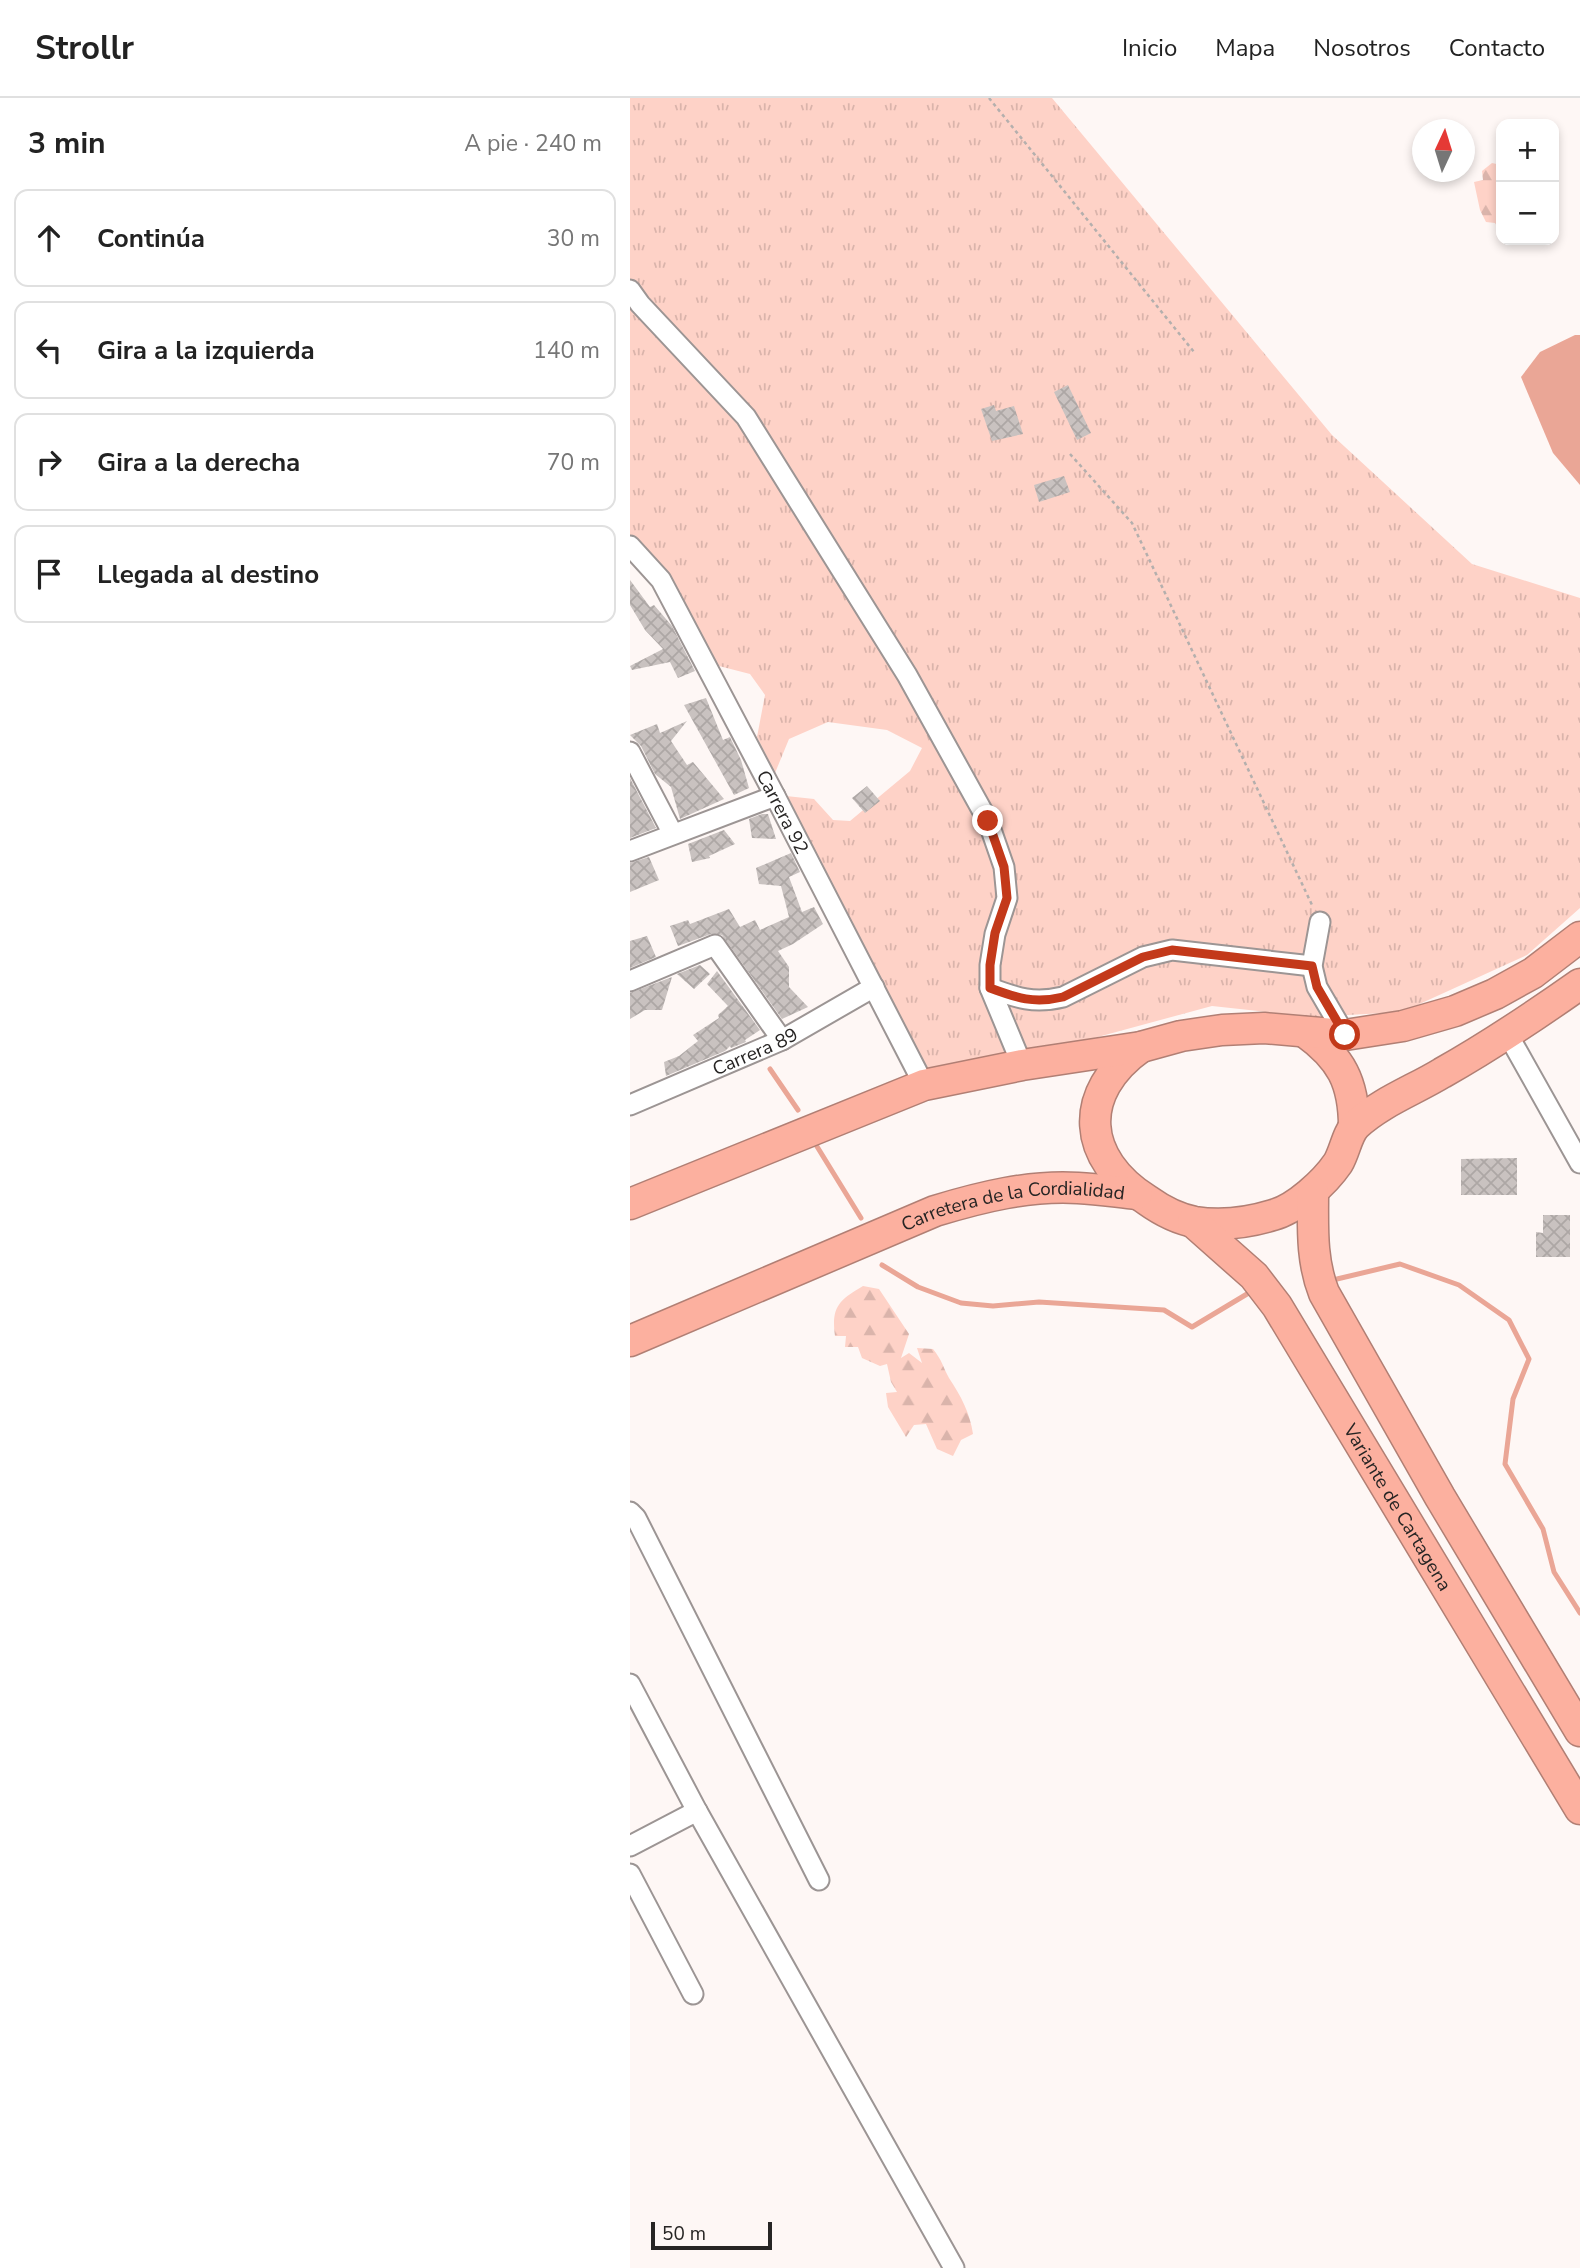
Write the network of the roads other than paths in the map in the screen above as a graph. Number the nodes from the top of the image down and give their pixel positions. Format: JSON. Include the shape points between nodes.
{"nodes":[{"id":1,"x":630,"y":290,"type":"edge"},
{"id":2,"x":630,"y":546,"type":"edge"},
{"id":3,"x":630,"y":752,"type":"edge"},
{"id":4,"x":775,"y":796,"type":"junction"},
{"id":5,"x":673,"y":834,"type":"junction"},
{"id":6,"x":630,"y":851,"type":"edge"},
{"id":7,"x":1320,"y":922,"type":"road end"},
{"id":8,"x":1580,"y":937,"type":"edge"},
{"id":9,"x":1312,"y":966,"type":"junction"},
{"id":10,"x":630,"y":981,"type":"edge"},
{"id":11,"x":1580,"y":984,"type":"edge"},
{"id":12,"x":874,"y":987,"type":"junction"},
{"id":13,"x":990,"y":988,"type":"junction"},
{"id":14,"x":1305,"y":1032,"type":"junction"},
{"id":15,"x":1507,"y":1033,"type":"junction"},
{"id":16,"x":1345,"y":1035,"type":"junction"},
{"id":17,"x":782,"y":1040,"type":"junction"},
{"id":18,"x":1141,"y":1047,"type":"junction"},
{"id":19,"x":1022,"y":1065,"type":"junction"},
{"id":20,"x":924,"y":1084,"type":"junction"},
{"id":21,"x":630,"y":1105,"type":"edge"},
{"id":22,"x":1354,"y":1127,"type":"junction"},
{"id":23,"x":1580,"y":1163,"type":"edge"},
{"id":24,"x":1313,"y":1192,"type":"junction"},
{"id":25,"x":1137,"y":1194,"type":"junction"},
{"id":26,"x":630,"y":1204,"type":"edge"},
{"id":27,"x":1193,"y":1222,"type":"junction"},
{"id":28,"x":630,"y":1341,"type":"edge"},
{"id":29,"x":630,"y":1512,"type":"edge"},
{"id":30,"x":630,"y":1684,"type":"edge"},
{"id":31,"x":1580,"y":1731,"type":"edge"},
{"id":32,"x":1580,"y":1810,"type":"edge"},
{"id":33,"x":697,"y":1811,"type":"junction"},
{"id":34,"x":630,"y":1846,"type":"edge"},
{"id":35,"x":630,"y":1874,"type":"edge"},
{"id":36,"x":819,"y":1881,"type":"dead end"},
{"id":37,"x":693,"y":1994,"type":"dead end"},
{"id":38,"x":954,"y":2268,"type":"edge"}],
"edges":[{"from":1,"to":13,"type":"street","via":[[746,417],[907,675],[988,821],[1004,867],[1007,898],[995,933]]},
{"from":2,"to":4,"type":"street","name":"Carrera 92","via":[[661,580]]},
{"from":3,"to":5,"type":"street"},
{"from":4,"to":5,"type":"street"},
{"from":4,"to":12,"type":"street","name":"Carrera 92"},
{"from":5,"to":6,"type":"street"},
{"from":7,"to":9,"type":"street"},
{"from":8,"to":16,"type":"highway","via":[[1533,973],[1495,994],[1403,1026]]},
{"from":9,"to":13,"type":"street","via":[[1172,950],[1143,957],[1063,997],[1026,1001]]},
{"from":9,"to":16,"type":"street","via":[[1317,987]]},
{"from":10,"to":17,"type":"street","via":[[715,944]]},
{"from":11,"to":15,"type":"highway","name":"Carretera de la Cordialidad"},
{"from":12,"to":17,"type":"street","name":"Carrera 89"},
{"from":12,"to":20,"type":"street","name":"Carrera 92"},
{"from":13,"to":19,"type":"street"},
{"from":14,"to":16,"type":"highway"},
{"from":14,"to":18,"type":"highway","via":[[1222,1030]]},
{"from":14,"to":22,"type":"highway","via":[[1323,1046],[1343,1073],[1354,1105]]},
{"from":15,"to":22,"type":"highway","name":"Carretera de la Cordialidad","via":[[1378,1108]]},
{"from":15,"to":23,"type":"street"},
{"from":17,"to":21,"type":"street","name":"Carrera 89"},
{"from":18,"to":19,"type":"highway"},
{"from":18,"to":25,"type":"highway","via":[[1108,1077],[1095,1119],[1106,1162]]},
{"from":19,"to":20,"type":"highway"},
{"from":20,"to":26,"type":"highway"},
{"from":22,"to":24,"type":"highway","name":"Carretera de la Cordialidad","via":[[1338,1162]]},
{"from":24,"to":27,"type":"highway","name":"Carretera de la Cordialidad","via":[[1266,1217],[1236,1224]]},
{"from":24,"to":31,"type":"highway","via":[[1312,1248],[1324,1293]]},
{"from":25,"to":27,"type":"highway","name":"Carretera de la Cordialidad"},
{"from":25,"to":28,"type":"highway","name":"Carretera de la Cordialidad","via":[[1076,1188],[982,1197],[935,1211]]},
{"from":27,"to":32,"type":"highway","name":"Variante de Cartagena","via":[[1254,1276],[1277,1307]]},
{"from":29,"to":36,"type":"street"},
{"from":30,"to":33,"type":"street"},
{"from":33,"to":34,"type":"street"},
{"from":33,"to":38,"type":"street"},
{"from":35,"to":37,"type":"street"}]}
